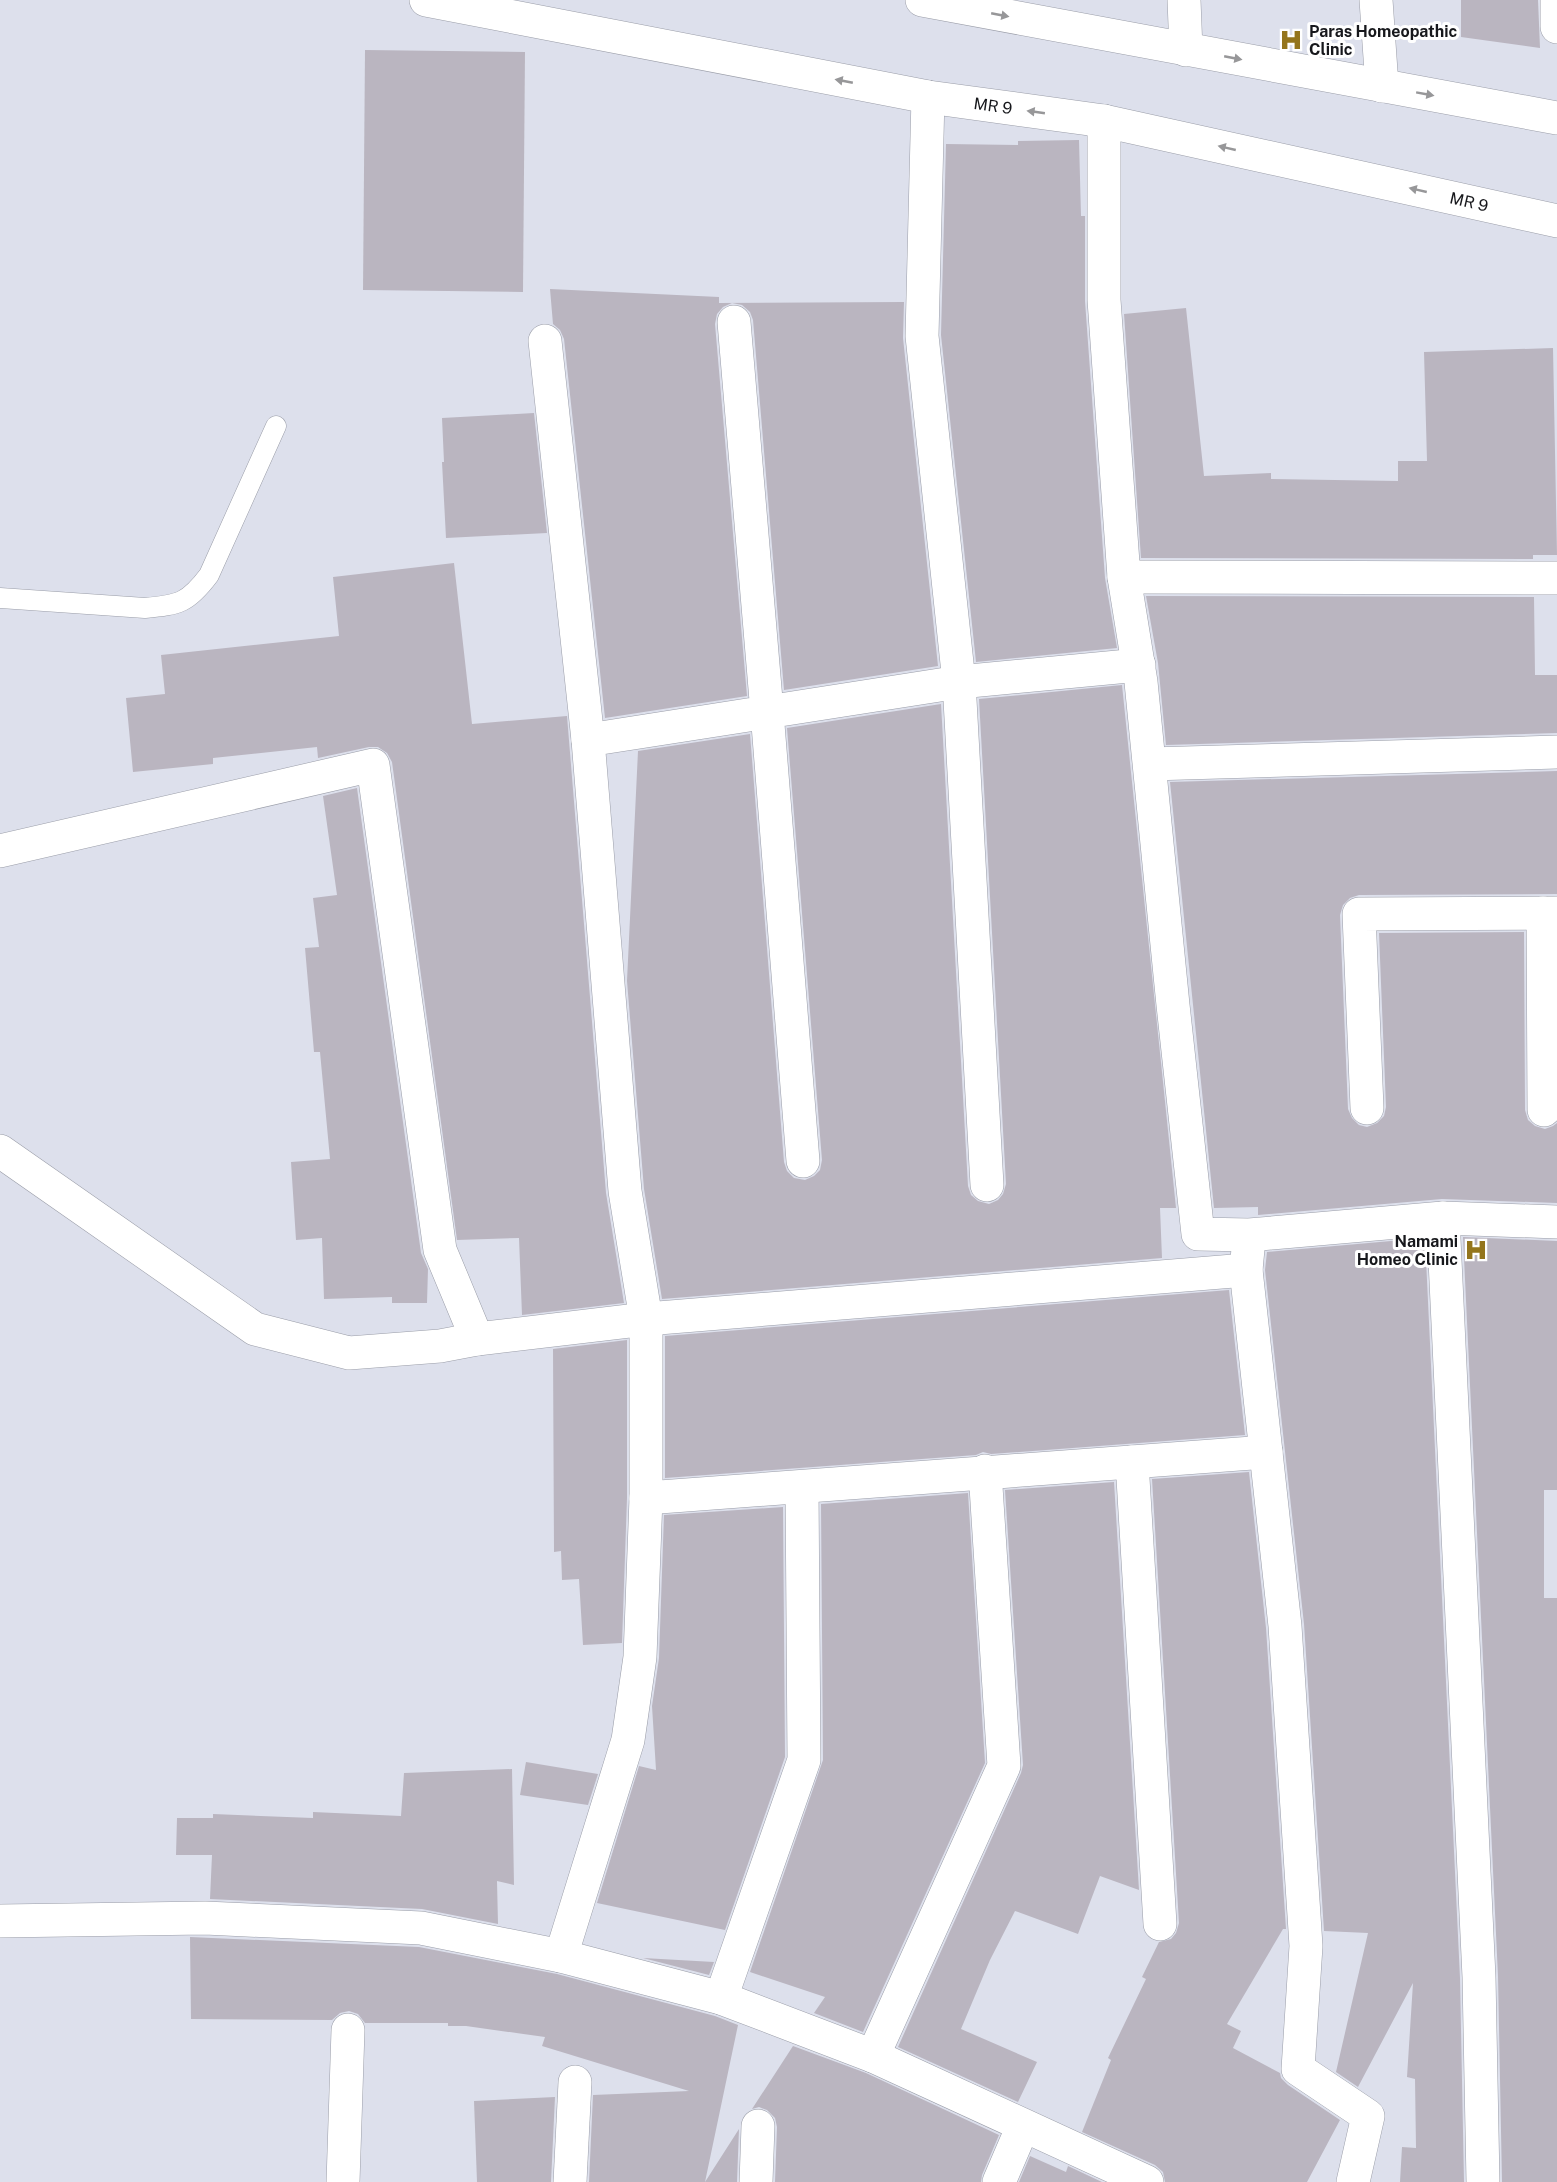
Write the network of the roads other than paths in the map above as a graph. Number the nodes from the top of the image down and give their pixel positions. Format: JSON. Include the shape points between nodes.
{"nodes":[{"id":1,"x":426,"y":0,"type":"edge"},
{"id":2,"x":1184,"y":0,"type":"edge"},
{"id":3,"x":1376,"y":0,"type":"edge"},
{"id":4,"x":1557,"y":0,"type":"edge"},
{"id":5,"x":936,"y":1,"type":"edge"},
{"id":6,"x":1557,"y":27,"type":"edge"},
{"id":7,"x":1186,"y":50,"type":"junction"},
{"id":8,"x":1382,"y":86,"type":"junction"},
{"id":9,"x":928,"y":97,"type":"junction"},
{"id":10,"x":1557,"y":118,"type":"edge"},
{"id":11,"x":1104,"y":121,"type":"junction"},
{"id":12,"x":1557,"y":221,"type":"edge"},
{"id":13,"x":734,"y":322,"type":"dead end"},
{"id":14,"x":545,"y":341,"type":"dead end"},
{"id":15,"x":276,"y":426,"type":"dead end"},
{"id":16,"x":1124,"y":578,"type":"junction"},
{"id":17,"x":1557,"y":578,"type":"edge"},
{"id":18,"x":0,"y":598,"type":"edge"},
{"id":19,"x":1139,"y":665,"type":"junction"},
{"id":20,"x":959,"y":682,"type":"junction"},
{"id":21,"x":767,"y":712,"type":"junction"},
{"id":22,"x":588,"y":740,"type":"junction"},
{"id":23,"x":1557,"y":752,"type":"edge"},
{"id":24,"x":1150,"y":764,"type":"junction"},
{"id":25,"x":0,"y":851,"type":"edge"},
{"id":26,"x":1550,"y":913,"type":"edge"},
{"id":27,"x":1367,"y":1108,"type":"dead end"},
{"id":28,"x":1544,"y":1110,"type":"dead end"},
{"id":29,"x":0,"y":1152,"type":"edge"},
{"id":30,"x":803,"y":1161,"type":"dead end"},
{"id":31,"x":987,"y":1185,"type":"dead end"},
{"id":32,"x":1443,"y":1218,"type":"junction"},
{"id":33,"x":1557,"y":1222,"type":"edge"},
{"id":34,"x":1249,"y":1235,"type":"junction"},
{"id":35,"x":1246,"y":1270,"type":"junction"},
{"id":36,"x":646,"y":1319,"type":"junction"},
{"id":37,"x":477,"y":1339,"type":"junction"},
{"id":38,"x":1266,"y":1452,"type":"junction"},
{"id":39,"x":1131,"y":1462,"type":"junction"},
{"id":40,"x":985,"y":1471,"type":"junction"},
{"id":41,"x":802,"y":1487,"type":"junction"},
{"id":42,"x":646,"y":1498,"type":"junction"},
{"id":43,"x":0,"y":1921,"type":"edge"},
{"id":44,"x":1160,"y":1924,"type":"dead end"},
{"id":45,"x":561,"y":1956,"type":"junction"},
{"id":46,"x":721,"y":1998,"type":"junction"},
{"id":47,"x":348,"y":2031,"type":"dead end"},
{"id":48,"x":873,"y":2056,"type":"junction"},
{"id":49,"x":575,"y":2082,"type":"dead end"},
{"id":50,"x":758,"y":2126,"type":"dead end"},
{"id":51,"x":1023,"y":2126,"type":"junction"},
{"id":52,"x":343,"y":2182,"type":"edge"},
{"id":53,"x":570,"y":2182,"type":"edge"},
{"id":54,"x":756,"y":2182,"type":"edge"},
{"id":55,"x":999,"y":2182,"type":"edge"},
{"id":56,"x":1147,"y":2182,"type":"edge"},
{"id":57,"x":1353,"y":2182,"type":"edge"},
{"id":58,"x":1483,"y":2182,"type":"edge"}],
"edges":[{"from":9,"to":1,"type":"street","name":"MR 9","one_way":true},
{"from":2,"to":7,"type":"street"},
{"from":3,"to":8,"type":"street"},
{"from":4,"to":6,"type":"street"},
{"from":5,"to":7,"type":"street","one_way":true},
{"from":7,"to":8,"type":"street","one_way":true},
{"from":8,"to":10,"type":"street","one_way":true},
{"from":11,"to":9,"type":"street","name":"MR 9","one_way":true},
{"from":9,"to":20,"type":"street","via":[[922,336]]},
{"from":12,"to":11,"type":"street","name":"MR 9","one_way":true},
{"from":11,"to":16,"type":"street","via":[[1104,300]]},
{"from":13,"to":21,"type":"street"},
{"from":14,"to":22,"type":"street"},
{"from":15,"to":18,"type":"lane","via":[[209,575],[183,601],[145,608]]},
{"from":16,"to":17,"type":"street"},
{"from":16,"to":19,"type":"street"},
{"from":19,"to":20,"type":"street"},
{"from":19,"to":24,"type":"street"},
{"from":20,"to":21,"type":"street"},
{"from":20,"to":31,"type":"street"},
{"from":21,"to":22,"type":"street"},
{"from":21,"to":30,"type":"street"},
{"from":22,"to":36,"type":"street","via":[[625,1191]]},
{"from":23,"to":24,"type":"street"},
{"from":24,"to":34,"type":"street","via":[[1198,1234]]},
{"from":25,"to":37,"type":"street","via":[[373,765],[440,1250]]},
{"from":26,"to":27,"type":"street","via":[[1359,914]]},
{"from":26,"to":28,"type":"street"},
{"from":29,"to":37,"type":"street","via":[[255,1329],[350,1353]]},
{"from":32,"to":33,"type":"street"},
{"from":32,"to":34,"type":"street"},
{"from":32,"to":58,"type":"street","via":[[1479,1977]]},
{"from":34,"to":35,"type":"street"},
{"from":35,"to":36,"type":"street"},
{"from":35,"to":38,"type":"street"},
{"from":36,"to":37,"type":"street"},
{"from":36,"to":42,"type":"street"},
{"from":38,"to":39,"type":"street"},
{"from":38,"to":57,"type":"street","via":[[1285,1626],[1306,1946],[1298,2069],[1368,2116]]},
{"from":39,"to":40,"type":"street"},
{"from":39,"to":44,"type":"street"},
{"from":40,"to":41,"type":"street"},
{"from":40,"to":48,"type":"street","via":[[1004,1767]]},
{"from":41,"to":42,"type":"street"},
{"from":41,"to":46,"type":"street","via":[[804,1760]]},
{"from":42,"to":45,"type":"street","via":[[640,1657],[628,1740]]},
{"from":43,"to":45,"type":"street","via":[[205,1918],[422,1928]]},
{"from":45,"to":46,"type":"street"},
{"from":46,"to":48,"type":"street"},
{"from":47,"to":52,"type":"street"},
{"from":48,"to":51,"type":"street"},
{"from":49,"to":53,"type":"street"},
{"from":50,"to":54,"type":"street"},
{"from":51,"to":55,"type":"street"},
{"from":51,"to":56,"type":"street"}]}
